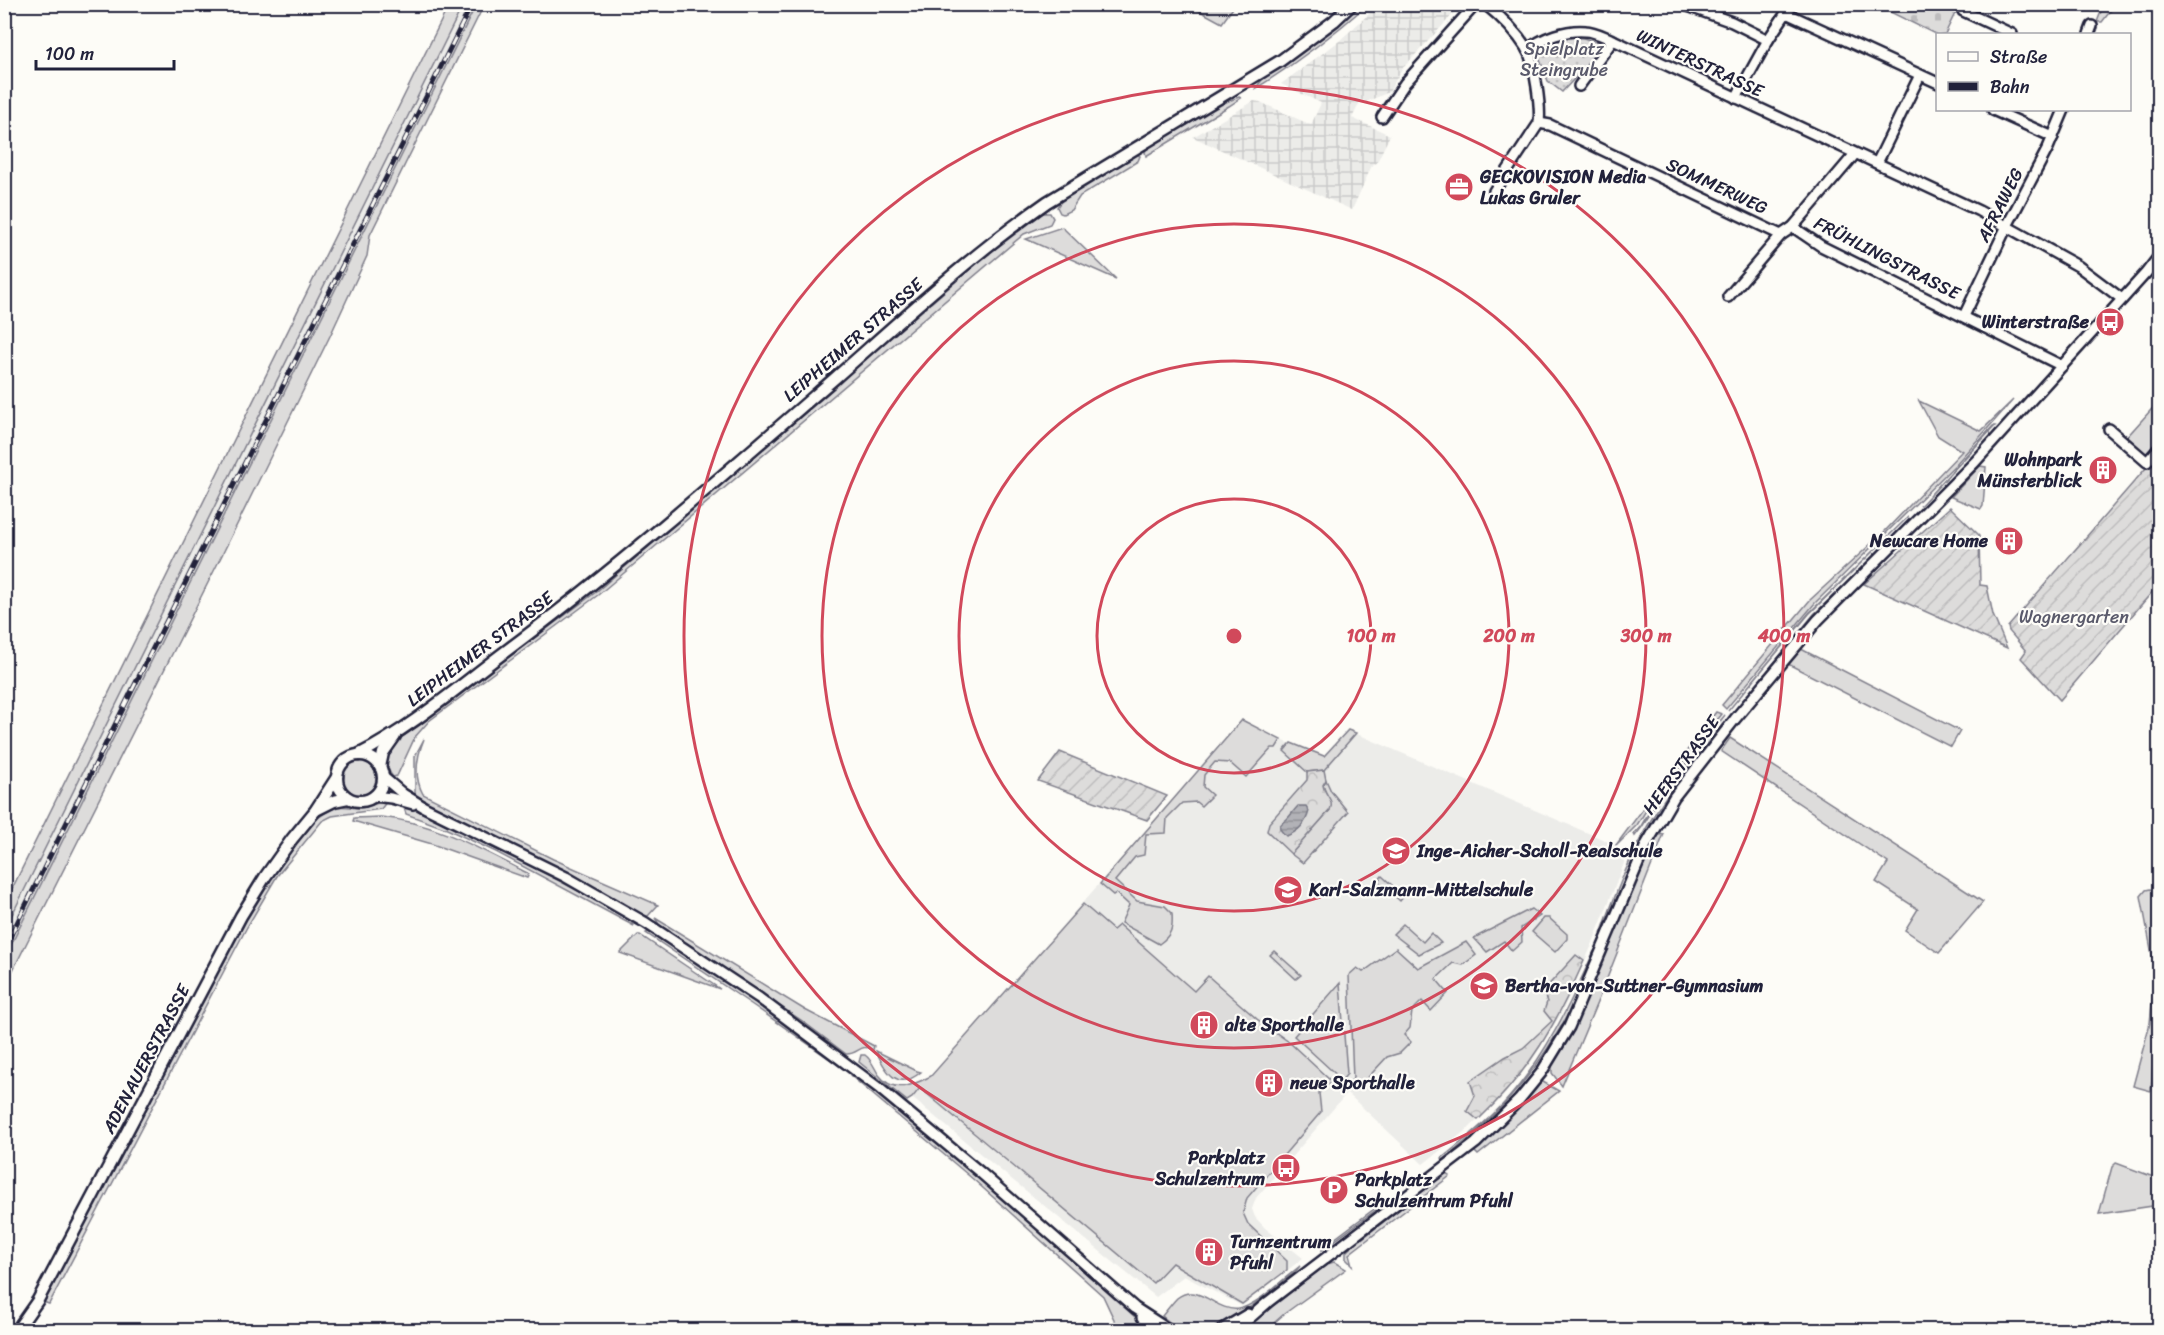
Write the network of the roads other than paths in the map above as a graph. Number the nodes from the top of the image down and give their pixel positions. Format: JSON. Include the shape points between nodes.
{"nodes":[{"id":1,"x":1352,"y":4,"type":"edge"},
{"id":2,"x":1476,"y":4,"type":"edge"},
{"id":3,"x":1485,"y":4,"type":"edge"},
{"id":4,"x":1682,"y":4,"type":"edge"},
{"id":5,"x":1789,"y":9,"type":"edge"},
{"id":6,"x":1963,"y":11,"type":"dead end"},
{"id":7,"x":2010,"y":33,"type":"edge"},
{"id":8,"x":1613,"y":40,"type":"junction"},
{"id":9,"x":1768,"y":40,"type":"junction"},
{"id":10,"x":1527,"y":50,"type":"junction"},
{"id":11,"x":1920,"y":75,"type":"junction"},
{"id":12,"x":1936,"y":82,"type":"edge"},
{"id":13,"x":1579,"y":86,"type":"dead end"},
{"id":14,"x":1736,"y":98,"type":"junction"},
{"id":15,"x":1995,"y":111,"type":"edge"},
{"id":16,"x":2064,"y":111,"type":"edge"},
{"id":17,"x":1382,"y":117,"type":"dead end"},
{"id":18,"x":1539,"y":123,"type":"junction"},
{"id":19,"x":2053,"y":137,"type":"junction"},
{"id":20,"x":1855,"y":154,"type":"junction"},
{"id":21,"x":1877,"y":163,"type":"junction"},
{"id":22,"x":1494,"y":191,"type":"dead end"},
{"id":23,"x":2007,"y":226,"type":"junction"},
{"id":24,"x":1793,"y":227,"type":"junction"},
{"id":25,"x":1782,"y":235,"type":"junction"},
{"id":26,"x":2160,"y":255,"type":"edge"},
{"id":27,"x":1728,"y":297,"type":"dead end"},
{"id":28,"x":2122,"y":299,"type":"junction"},
{"id":29,"x":1964,"y":316,"type":"junction"},
{"id":30,"x":2062,"y":366,"type":"junction"},
{"id":31,"x":2109,"y":429,"type":"dead end"},
{"id":32,"x":2160,"y":447,"type":"edge"},
{"id":33,"x":398,"y":731,"type":"junction"},
{"id":34,"x":358,"y":755,"type":"junction"},
{"id":35,"x":382,"y":772,"type":"junction"},
{"id":36,"x":337,"y":777,"type":"junction"},
{"id":37,"x":374,"y":796,"type":"junction"},
{"id":38,"x":348,"y":798,"type":"junction"},
{"id":39,"x":424,"y":807,"type":"junction"},
{"id":40,"x":315,"y":810,"type":"junction"},
{"id":41,"x":1268,"y":1302,"type":"junction"},
{"id":42,"x":1135,"y":1308,"type":"junction"},
{"id":43,"x":17,"y":1330,"type":"edge"},
{"id":44,"x":1153,"y":1330,"type":"edge"},
{"id":45,"x":1168,"y":1330,"type":"edge"},
{"id":46,"x":1221,"y":1330,"type":"edge"},
{"id":47,"x":1236,"y":1330,"type":"edge"}],
"edges":[{"from":1,"to":33,"type":"main road","name":"LEIPHEIMER STRASSE","via":[[1280,61],[1013,226],[586,590]]},
{"from":2,"to":17,"type":"street","via":[[1405,83]]},
{"from":3,"to":10,"type":"street"},
{"from":4,"to":9,"type":"street"},
{"from":5,"to":9,"type":"street"},
{"from":5,"to":11,"type":"street"},
{"from":6,"to":7,"type":"street"},
{"from":8,"to":10,"type":"street","name":"WINTERSTRASSE","via":[[1586,31],[1556,35]]},
{"from":8,"to":13,"type":"street","name":"WINTERSTRASSE"},
{"from":8,"to":14,"type":"street","name":"WINTERSTRASSE"},
{"from":9,"to":14,"type":"street"},
{"from":10,"to":18,"type":"street","via":[[1540,104]]},
{"from":11,"to":12,"type":"street"},
{"from":11,"to":21,"type":"street"},
{"from":14,"to":20,"type":"street","name":"WINTERSTRASSE"},
{"from":15,"to":19,"type":"street"},
{"from":16,"to":19,"type":"street","name":"AFRAWEG"},
{"from":18,"to":22,"type":"street"},
{"from":18,"to":25,"type":"street","name":"SOMMERWEG","via":[[1550,124]]},
{"from":19,"to":23,"type":"street","name":"AFRAWEG"},
{"from":20,"to":21,"type":"street","name":"WINTERSTRASSE"},
{"from":20,"to":24,"type":"street"},
{"from":21,"to":23,"type":"street","name":"WINTERSTRASSE"},
{"from":23,"to":28,"type":"street","name":"WINTERSTRASSE","via":[[2078,266]]},
{"from":23,"to":29,"type":"street","name":"AFRAWEG"},
{"from":24,"to":25,"type":"street"},
{"from":24,"to":29,"type":"street","name":"FRÜHLINGSTRASSE","via":[[1821,246]]},
{"from":25,"to":27,"type":"street"},
{"from":26,"to":28,"type":"street","name":"HEERSTRASSE"},
{"from":28,"to":30,"type":"street","name":"HEERSTRASSE"},
{"from":29,"to":30,"type":"street","name":"FRÜHLINGSTRASSE"},
{"from":30,"to":41,"type":"street","name":"HEERSTRASSE","via":[[1920,520],[1818,620],[1674,797],[1646,845],[1569,1027],[1519,1100],[1468,1149]]},
{"from":31,"to":32,"type":"street","via":[[2146,462]]},
{"from":33,"to":34,"type":"main road","name":"LEIPHEIMER STRASSE"},
{"from":33,"to":35,"type":"main road","name":"LEIPHEIMER STRASSE","via":[[383,753]]},
{"from":34,"to":35,"type":"main road","via":[[369,757]]},
{"from":34,"to":36,"type":"main road","via":[[344,762]]},
{"from":35,"to":37,"type":"main road","via":[[381,788]]},
{"from":35,"to":39,"type":"street","via":[[403,794]]},
{"from":36,"to":38,"type":"main road","via":[[339,789]]},
{"from":36,"to":40,"type":"main road","name":"ADENAUERSTRASSE"},
{"from":37,"to":38,"type":"main road","via":[[361,801]]},
{"from":37,"to":39,"type":"street"},
{"from":38,"to":40,"type":"main road"},
{"from":39,"to":42,"type":"street","via":[[645,922],[759,998],[880,1089]]},
{"from":40,"to":43,"type":"main road","name":"ADENAUERSTRASSE","via":[[241,916],[38,1300]]},
{"from":41,"to":46,"type":"street","name":"HEERSTRASSE"},
{"from":41,"to":47,"type":"street","name":"HEERSTRASSE"},
{"from":42,"to":44,"type":"street"},
{"from":42,"to":45,"type":"street"}]}
